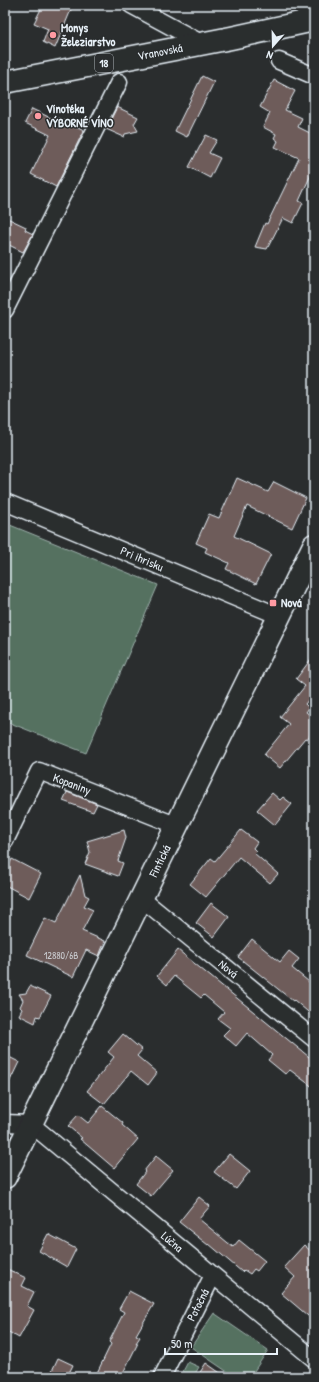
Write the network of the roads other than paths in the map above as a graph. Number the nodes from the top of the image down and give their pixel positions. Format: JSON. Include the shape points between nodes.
{"nodes":[{"id":1,"x":131,"y":5,"type":"edge"},
{"id":2,"x":314,"y":20,"type":"edge"},
{"id":3,"x":203,"y":44,"type":"junction"},
{"id":4,"x":279,"y":61,"type":"dead end"},
{"id":5,"x":314,"y":76,"type":"edge"},
{"id":6,"x":5,"y":82,"type":"edge"},
{"id":7,"x":119,"y":82,"type":"dead end"},
{"id":8,"x":5,"y":310,"type":"edge"},
{"id":9,"x":5,"y":502,"type":"edge"},
{"id":10,"x":314,"y":545,"type":"edge"},
{"id":11,"x":279,"y":616,"type":"junction"},
{"id":12,"x":178,"y":826,"type":"junction"},
{"id":13,"x":5,"y":841,"type":"edge"},
{"id":14,"x":142,"y":899,"type":"junction"},
{"id":15,"x":314,"y":1039,"type":"edge"},
{"id":16,"x":5,"y":1122,"type":"edge"},
{"id":17,"x":31,"y":1124,"type":"junction"},
{"id":18,"x":5,"y":1177,"type":"edge"},
{"id":19,"x":213,"y":1275,"type":"junction"},
{"id":20,"x":314,"y":1359,"type":"edge"},
{"id":21,"x":162,"y":1377,"type":"edge"}],
"edges":[{"from":1,"to":3,"type":"street"},
{"from":2,"to":3,"type":"street","name":"Vranovská","number":"18"},
{"from":3,"to":6,"type":"street","name":"Vranovská","number":"18"},
{"from":4,"to":5,"type":"street"},
{"from":7,"to":8,"type":"street"},
{"from":9,"to":11,"type":"street","name":"Pri ihrisku"},
{"from":10,"to":11,"type":"street","name":"Fintická"},
{"from":11,"to":12,"type":"street","name":"Fintická"},
{"from":12,"to":13,"type":"street","name":"Kopaniny","via":[[39,771]]},
{"from":12,"to":14,"type":"street","name":"Fintická"},
{"from":14,"to":15,"type":"street","name":"Nová"},
{"from":14,"to":17,"type":"street","name":"Fintická"},
{"from":16,"to":17,"type":"street"},
{"from":17,"to":18,"type":"street","name":"Fintická"},
{"from":17,"to":19,"type":"street","name":"Lúčna"},
{"from":19,"to":20,"type":"street","name":"Lúčna"},
{"from":19,"to":21,"type":"street","name":"Potočná"}]}
